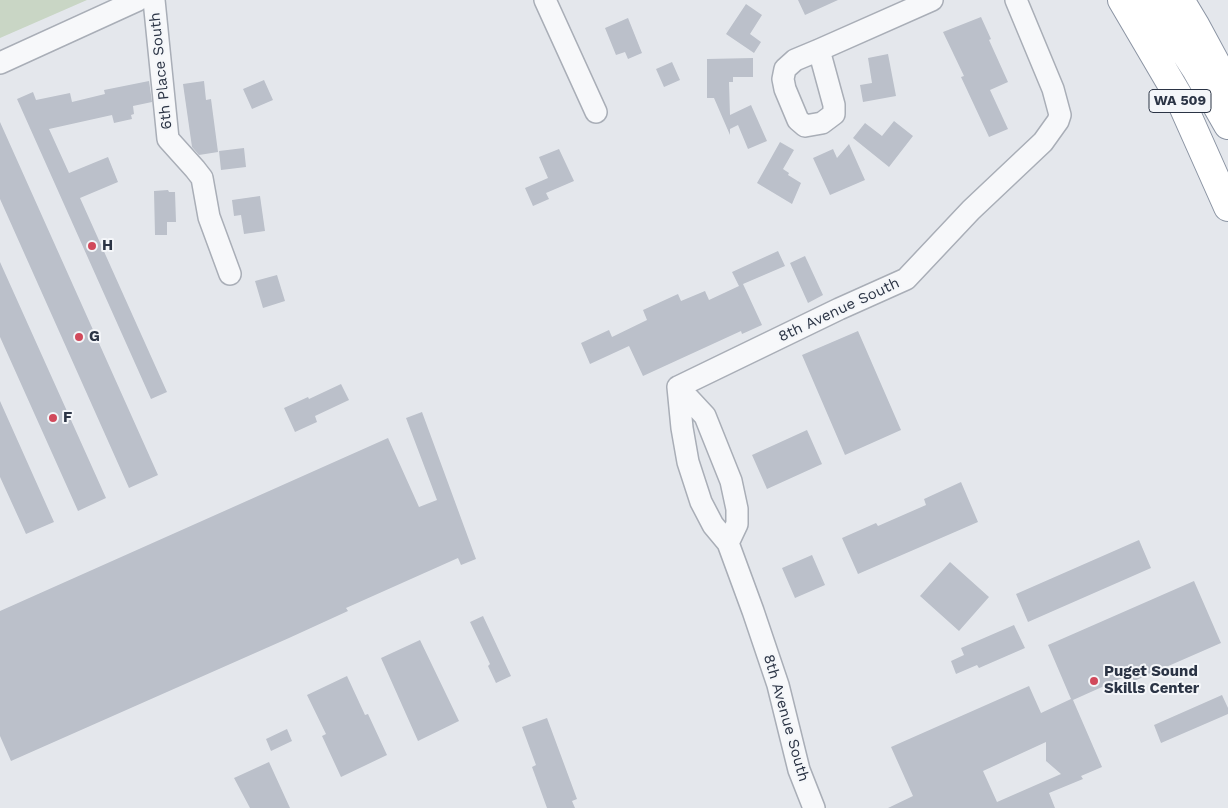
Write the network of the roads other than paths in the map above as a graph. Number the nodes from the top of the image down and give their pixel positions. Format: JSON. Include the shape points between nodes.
{"nodes":[{"id":1,"x":138,"y":0,"type":"edge"},
{"id":2,"x":154,"y":0,"type":"edge"},
{"id":3,"x":545,"y":0,"type":"edge"},
{"id":4,"x":932,"y":0,"type":"edge"},
{"id":5,"x":1016,"y":0,"type":"edge"},
{"id":6,"x":1122,"y":0,"type":"edge"},
{"id":7,"x":1151,"y":0,"type":"edge"},
{"id":8,"x":1180,"y":0,"type":"edge"},
{"id":9,"x":819,"y":50,"type":"dead end"},
{"id":10,"x":0,"y":63,"type":"edge"},
{"id":11,"x":1228,"y":86,"type":"edge"},
{"id":12,"x":596,"y":112,"type":"dead end"},
{"id":13,"x":1228,"y":125,"type":"edge"},
{"id":14,"x":1228,"y":206,"type":"edge"},
{"id":15,"x":230,"y":274,"type":"dead end"},
{"id":16,"x":678,"y":387,"type":"junction"},
{"id":17,"x":728,"y":543,"type":"junction"},
{"id":18,"x":814,"y":808,"type":"edge"}],
"edges":[{"from":1,"to":10,"type":"street"},
{"from":2,"to":15,"type":"street","name":"6th Place South","via":[[168,139],[202,178],[209,218]]},
{"from":3,"to":12,"type":"street"},
{"from":4,"to":9,"type":"street"},
{"from":5,"to":16,"type":"street","name":"8th Avenue South","via":[[1053,89],[1060,115],[1043,142],[971,210],[906,279]]},
{"from":6,"to":14,"type":"highway","number":"WA 509","via":[[1179,97]]},
{"from":7,"to":13,"type":"highway"},
{"from":8,"to":11,"type":"highway"},
{"from":16,"to":17,"type":"street","name":"8th Avenue South","via":[[688,462],[701,502]]},
{"from":16,"to":17,"type":"street","via":[[705,416],[731,481],[737,524]]},
{"from":17,"to":18,"type":"street","name":"8th Avenue South","via":[[764,640],[799,770]]}]}
